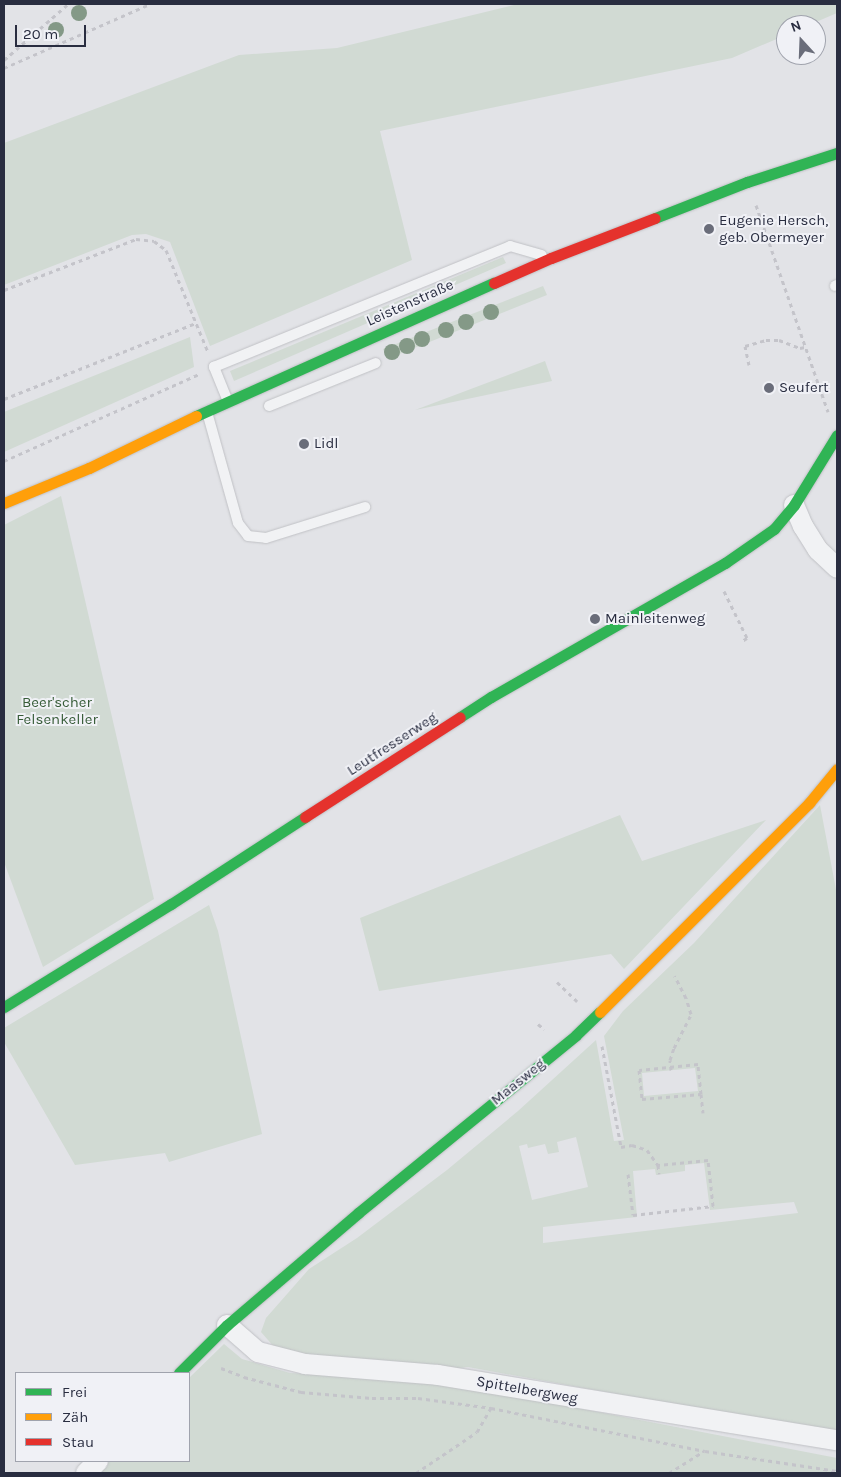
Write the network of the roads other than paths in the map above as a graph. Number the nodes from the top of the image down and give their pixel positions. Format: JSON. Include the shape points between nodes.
{"nodes":[{"id":1,"x":837,"y":154,"type":"edge"},
{"id":2,"x":551,"y":258,"type":"junction"},
{"id":3,"x":376,"y":363,"type":"dead end"},
{"id":4,"x":228,"y":401,"type":"junction"},
{"id":5,"x":269,"y":406,"type":"dead end"},
{"id":6,"x":207,"y":411,"type":"junction"},
{"id":7,"x":837,"y":436,"type":"edge"},
{"id":8,"x":4,"y":503,"type":"edge"},
{"id":9,"x":794,"y":505,"type":"junction"},
{"id":10,"x":365,"y":507,"type":"dead end"},
{"id":11,"x":837,"y":568,"type":"edge"},
{"id":12,"x":837,"y":769,"type":"edge"},
{"id":13,"x":4,"y":1007,"type":"edge"},
{"id":14,"x":227,"y":1325,"type":"junction"},
{"id":15,"x":180,"y":1372,"type":"edge"},
{"id":16,"x":837,"y":1440,"type":"edge"},
{"id":17,"x":97,"y":1462,"type":"edge"},
{"id":18,"x":86,"y":1473,"type":"edge"}],
"edges":[{"from":1,"to":2,"type":"street","name":"Leistenstraße","via":[[747,182]]},
{"from":2,"to":4,"type":"street","name":"Leistenstraße"},
{"from":2,"to":4,"type":"lane","via":[[510,246],[214,367]]},
{"from":3,"to":5,"type":"lane"},
{"from":4,"to":6,"type":"street","name":"Leistenstraße"},
{"from":6,"to":8,"type":"street","name":"Leistenstraße","via":[[89,468]]},
{"from":6,"to":10,"type":"lane","via":[[238,523],[248,536],[266,538]]},
{"from":7,"to":9,"type":"street","name":"Leutfresserweg"},
{"from":9,"to":11,"type":"street","via":[[818,550]]},
{"from":9,"to":13,"type":"street","name":"Leutfresserweg","via":[[774,529],[725,563],[491,697],[171,904]]},
{"from":12,"to":14,"type":"street","name":"Maasweg","via":[[802,810],[589,1022]]},
{"from":14,"to":15,"type":"street","name":"Maasweg"},
{"from":14,"to":16,"type":"street","name":"Spittelbergweg","via":[[258,1352],[305,1364],[438,1375]]},
{"from":17,"to":18,"type":"street"}]}
